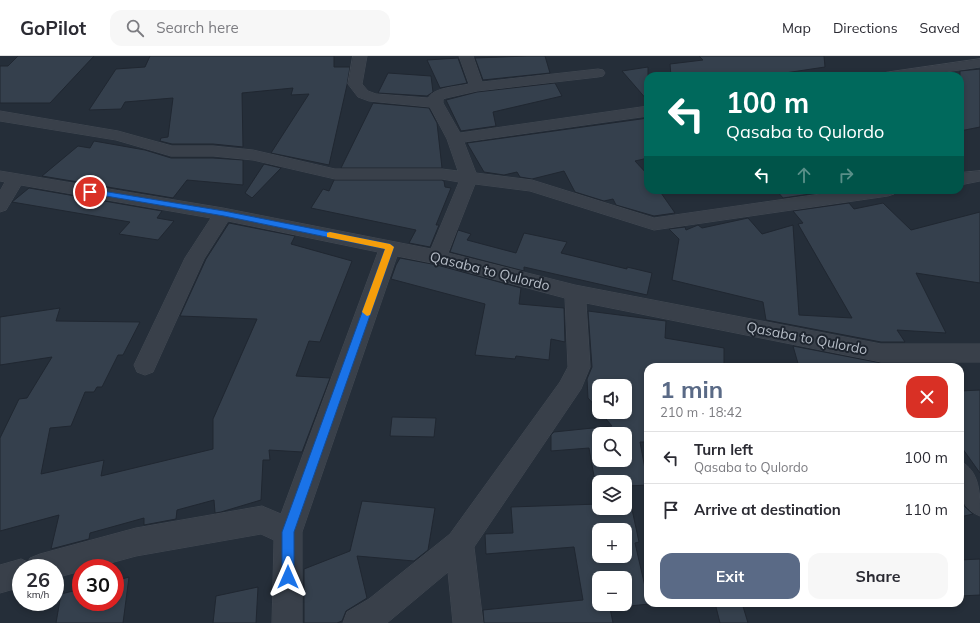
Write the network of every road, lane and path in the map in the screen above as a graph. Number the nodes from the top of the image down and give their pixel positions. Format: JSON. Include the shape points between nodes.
{"nodes":[{"id":1,"x":360,"y":56,"type":"edge"},
{"id":2,"x":466,"y":56,"type":"edge"},
{"id":3,"x":980,"y":62,"type":"edge"},
{"id":4,"x":914,"y":72,"type":"edge"},
{"id":5,"x":598,"y":73,"type":"dead end"},
{"id":6,"x":477,"y":87,"type":"junction"},
{"id":7,"x":435,"y":103,"type":"junction"},
{"id":8,"x":644,"y":112,"type":"edge"},
{"id":9,"x":0,"y":116,"type":"edge"},
{"id":10,"x":455,"y":139,"type":"junction"},
{"id":11,"x":980,"y":176,"type":"edge"},
{"id":12,"x":8,"y":178,"type":"edge"},
{"id":13,"x":469,"y":178,"type":"junction"},
{"id":14,"x":964,"y":178,"type":"edge"},
{"id":15,"x":860,"y":194,"type":"edge"},
{"id":16,"x":0,"y":206,"type":"edge"},
{"id":17,"x":224,"y":214,"type":"junction"},
{"id":18,"x":390,"y":247,"type":"junction"},
{"id":19,"x":437,"y":257,"type":"junction"},
{"id":20,"x":575,"y":293,"type":"junction"},
{"id":21,"x":980,"y":354,"type":"edge"},
{"id":22,"x":885,"y":360,"type":"edge"},
{"id":23,"x":145,"y":365,"type":"dead end"},
{"id":24,"x":964,"y":479,"type":"edge"},
{"id":25,"x":980,"y":503,"type":"edge"},
{"id":26,"x":288,"y":532,"type":"junction"},
{"id":27,"x":460,"y":544,"type":"junction"},
{"id":28,"x":64,"y":562,"type":"edge"},
{"id":29,"x":12,"y":576,"type":"edge"},
{"id":30,"x":0,"y":579,"type":"edge"},
{"id":31,"x":287,"y":623,"type":"edge"},
{"id":32,"x":358,"y":623,"type":"edge"},
{"id":33,"x":468,"y":623,"type":"edge"}],
"edges":[{"from":1,"to":7,"type":"street","via":[[355,84],[363,94],[374,98]]},
{"from":2,"to":6,"type":"street"},
{"from":3,"to":4,"type":"street"},
{"from":5,"to":6,"type":"street"},
{"from":6,"to":7,"type":"street","via":[[442,94],[436,97]]},
{"from":7,"to":10,"type":"street"},
{"from":8,"to":10,"type":"street"},
{"from":9,"to":13,"type":"street","via":[[118,136],[171,151],[213,151],[253,155],[335,174],[442,174]]},
{"from":10,"to":13,"type":"street"},
{"from":11,"to":14,"type":"street"},
{"from":12,"to":16,"type":"street"},
{"from":12,"to":17,"type":"street","name":"Qasaba to Qulordo"},
{"from":13,"to":15,"type":"street","via":[[532,186],[654,224]]},
{"from":13,"to":19,"type":"street"},
{"from":17,"to":18,"type":"street","name":"Qasaba to Qulordo"},
{"from":17,"to":23,"type":"street","via":[[195,258]]},
{"from":18,"to":19,"type":"street","name":"Qasaba to Qulordo"},
{"from":18,"to":26,"type":"street"},
{"from":19,"to":20,"type":"street","name":"Qasaba to Qulordo"},
{"from":20,"to":22,"type":"street","name":"Qasaba to Qulordo"},
{"from":20,"to":27,"type":"street","via":[[579,367],[576,374],[569,389]]},
{"from":21,"to":22,"type":"street","name":"Qasaba to Qulordo"},
{"from":24,"to":25,"type":"street"},
{"from":26,"to":28,"type":"street","via":[[262,520],[136,542]]},
{"from":26,"to":31,"type":"street"},
{"from":27,"to":32,"type":"street","via":[[380,610]]},
{"from":27,"to":33,"type":"street"},
{"from":29,"to":30,"type":"street"}]}
